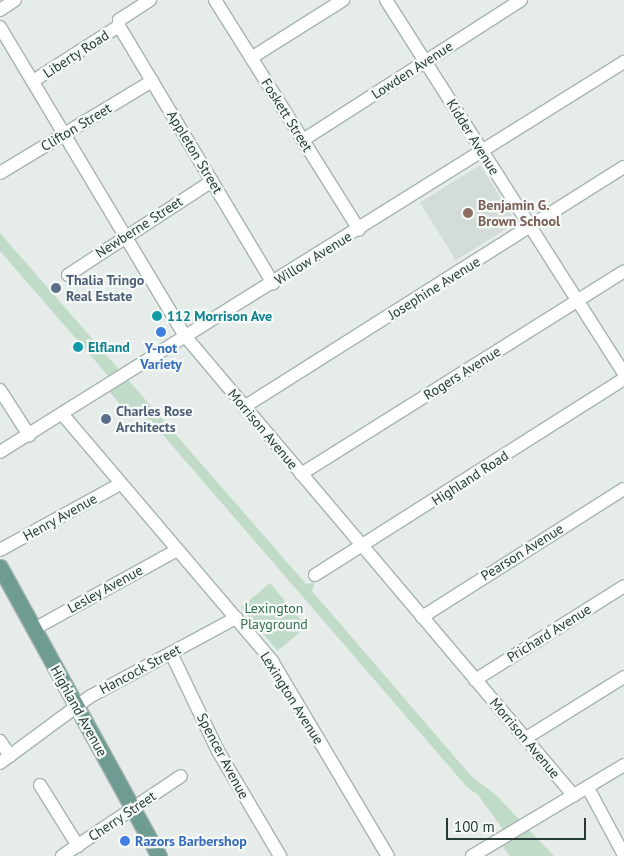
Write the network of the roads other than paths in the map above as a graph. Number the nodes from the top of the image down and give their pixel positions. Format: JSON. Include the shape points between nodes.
{"nodes":[{"id":1,"x":15,"y":0,"type":"edge"},
{"id":2,"x":150,"y":0,"type":"edge"},
{"id":3,"x":215,"y":0,"type":"edge"},
{"id":4,"x":342,"y":0,"type":"edge"},
{"id":5,"x":386,"y":0,"type":"edge"},
{"id":6,"x":521,"y":0,"type":"edge"},
{"id":7,"x":0,"y":10,"type":"edge"},
{"id":8,"x":119,"y":23,"type":"junction"},
{"id":9,"x":0,"y":27,"type":"edge"},
{"id":10,"x":251,"y":58,"type":"junction"},
{"id":11,"x":426,"y":62,"type":"junction"},
{"id":12,"x":624,"y":62,"type":"edge"},
{"id":13,"x":152,"y":80,"type":"junction"},
{"id":14,"x":33,"y":81,"type":"junction"},
{"id":15,"x":64,"y":136,"type":"junction"},
{"id":16,"x":303,"y":140,"type":"junction"},
{"id":17,"x":482,"y":152,"type":"junction"},
{"id":18,"x":624,"y":167,"type":"edge"},
{"id":19,"x":0,"y":173,"type":"edge"},
{"id":20,"x":212,"y":181,"type":"junction"},
{"id":21,"x":530,"y":228,"type":"junction"},
{"id":22,"x":359,"y":230,"type":"junction"},
{"id":23,"x":124,"y":236,"type":"junction"},
{"id":24,"x":624,"y":271,"type":"edge"},
{"id":25,"x":68,"y":275,"type":"dead end"},
{"id":26,"x":273,"y":283,"type":"junction"},
{"id":27,"x":576,"y":301,"type":"junction"},
{"id":28,"x":185,"y":336,"type":"junction"},
{"id":29,"x":624,"y":374,"type":"edge"},
{"id":30,"x":624,"y":379,"type":"edge"},
{"id":31,"x":0,"y":390,"type":"edge"},
{"id":32,"x":244,"y":407,"type":"junction"},
{"id":33,"x":63,"y":415,"type":"junction"},
{"id":34,"x":29,"y":436,"type":"junction"},
{"id":35,"x":0,"y":452,"type":"edge"},
{"id":36,"x":301,"y":474,"type":"junction"},
{"id":37,"x":120,"y":484,"type":"junction"},
{"id":38,"x":624,"y":489,"type":"edge"},
{"id":39,"x":362,"y":546,"type":"junction"},
{"id":40,"x":0,"y":550,"type":"edge"},
{"id":41,"x":177,"y":550,"type":"junction"},
{"id":42,"x":0,"y":567,"type":"edge"},
{"id":43,"x":315,"y":575,"type":"dead end"},
{"id":44,"x":624,"y":586,"type":"edge"},
{"id":45,"x":422,"y":616,"type":"junction"},
{"id":46,"x":236,"y":618,"type":"junction"},
{"id":47,"x":34,"y":629,"type":"junction"},
{"id":48,"x":170,"y":653,"type":"junction"},
{"id":49,"x":624,"y":677,"type":"edge"},
{"id":50,"x":475,"y":680,"type":"junction"},
{"id":51,"x":76,"y":706,"type":"junction"},
{"id":52,"x":526,"y":738,"type":"junction"},
{"id":53,"x":0,"y":741,"type":"edge"},
{"id":54,"x":5,"y":759,"type":"edge"},
{"id":55,"x":624,"y":765,"type":"edge"},
{"id":56,"x":181,"y":776,"type":"dead end"},
{"id":57,"x":40,"y":785,"type":"dead end"},
{"id":58,"x":588,"y":788,"type":"junction"},
{"id":59,"x":574,"y":796,"type":"junction"},
{"id":60,"x":133,"y":810,"type":"junction"},
{"id":61,"x":78,"y":846,"type":"junction"},
{"id":62,"x":624,"y":855,"type":"edge"},
{"id":63,"x":62,"y":856,"type":"edge"},
{"id":64,"x":159,"y":856,"type":"edge"},
{"id":65,"x":280,"y":856,"type":"edge"},
{"id":66,"x":388,"y":856,"type":"edge"},
{"id":67,"x":473,"y":856,"type":"edge"}],
"edges":[{"from":1,"to":7,"type":"street"},
{"from":2,"to":8,"type":"street","name":"Liberty Road"},
{"from":3,"to":10,"type":"street","name":"Foskett Street"},
{"from":4,"to":10,"type":"street"},
{"from":5,"to":11,"type":"street","name":"Kidder Avenue"},
{"from":6,"to":11,"type":"street","name":"Lowden Avenue"},
{"from":8,"to":13,"type":"street","name":"Appleton Street"},
{"from":8,"to":14,"type":"street","name":"Liberty Road"},
{"from":9,"to":14,"type":"street","name":"Morrison Avenue"},
{"from":10,"to":16,"type":"street","name":"Foskett Street"},
{"from":11,"to":16,"type":"street","name":"Lowden Avenue"},
{"from":11,"to":17,"type":"street","name":"Kidder Avenue"},
{"from":12,"to":17,"type":"street","name":"Willow Avenue"},
{"from":13,"to":15,"type":"street","name":"Clifton Street"},
{"from":13,"to":20,"type":"street","name":"Appleton Street"},
{"from":14,"to":15,"type":"street","name":"Morrison Avenue"},
{"from":15,"to":19,"type":"street","name":"Clifton Street"},
{"from":15,"to":23,"type":"street","name":"Morrison Avenue"},
{"from":16,"to":22,"type":"street","name":"Foskett Street"},
{"from":17,"to":21,"type":"street","name":"Kidder Avenue"},
{"from":17,"to":22,"type":"street","name":"Willow Avenue"},
{"from":18,"to":21,"type":"street","name":"Josephine Avenue"},
{"from":20,"to":23,"type":"street","name":"Newberne Street"},
{"from":20,"to":26,"type":"street","name":"Appleton Street"},
{"from":21,"to":27,"type":"street","name":"Kidder Avenue"},
{"from":21,"to":32,"type":"street","name":"Josephine Avenue"},
{"from":22,"to":26,"type":"street","name":"Willow Avenue"},
{"from":23,"to":25,"type":"street","name":"Newberne Street"},
{"from":23,"to":28,"type":"street","name":"Morrison Avenue"},
{"from":24,"to":27,"type":"street","name":"Rogers Avenue"},
{"from":26,"to":28,"type":"street","name":"Willow Avenue"},
{"from":27,"to":29,"type":"street","name":"Kidder Avenue"},
{"from":27,"to":36,"type":"street","name":"Rogers Avenue"},
{"from":28,"to":32,"type":"street","name":"Morrison Avenue"},
{"from":28,"to":33,"type":"street","name":"Willow Avenue"},
{"from":30,"to":39,"type":"street","name":"Highland Road"},
{"from":31,"to":34,"type":"street"},
{"from":32,"to":36,"type":"street","name":"Morrison Avenue"},
{"from":33,"to":34,"type":"street","name":"Willow Avenue"},
{"from":33,"to":37,"type":"street","name":"Lexington Avenue"},
{"from":34,"to":35,"type":"street","name":"Willow Avenue"},
{"from":36,"to":39,"type":"street","name":"Morrison Avenue"},
{"from":37,"to":40,"type":"street","name":"Henry Avenue"},
{"from":37,"to":41,"type":"street","name":"Lexington Avenue"},
{"from":38,"to":45,"type":"street","name":"Pearson Avenue"},
{"from":39,"to":43,"type":"street","name":"Highland Road"},
{"from":39,"to":45,"type":"street","name":"Morrison Avenue"},
{"from":41,"to":46,"type":"street","name":"Lexington Avenue"},
{"from":41,"to":47,"type":"street","name":"Lesley Avenue"},
{"from":42,"to":47,"type":"main road","name":"Highland Avenue"},
{"from":44,"to":50,"type":"street","name":"Prichard Avenue"},
{"from":45,"to":50,"type":"street","name":"Morrison Avenue"},
{"from":46,"to":48,"type":"street","name":"Hancock Street"},
{"from":46,"to":66,"type":"street","name":"Lexington Avenue","via":[[272,661]]},
{"from":47,"to":51,"type":"main road","name":"Highland Avenue"},
{"from":48,"to":51,"type":"street","name":"Hancock Street"},
{"from":48,"to":65,"type":"street","name":"Spencer Avenue","via":[[218,751]]},
{"from":49,"to":52,"type":"street"},
{"from":50,"to":52,"type":"street","name":"Morrison Avenue"},
{"from":51,"to":54,"type":"street","name":"Hancock Street"},
{"from":51,"to":60,"type":"main road","name":"Highland Avenue"},
{"from":52,"to":59,"type":"street","name":"Morrison Avenue"},
{"from":53,"to":54,"type":"street"},
{"from":55,"to":58,"type":"street"},
{"from":56,"to":60,"type":"street","name":"Cherry Street"},
{"from":57,"to":61,"type":"street"},
{"from":58,"to":59,"type":"street"},
{"from":58,"to":62,"type":"street"},
{"from":59,"to":67,"type":"street"},
{"from":60,"to":61,"type":"street","name":"Cherry Street"},
{"from":60,"to":64,"type":"main road","name":"Highland Avenue"},
{"from":61,"to":63,"type":"street","name":"Cherry Street"}]}
